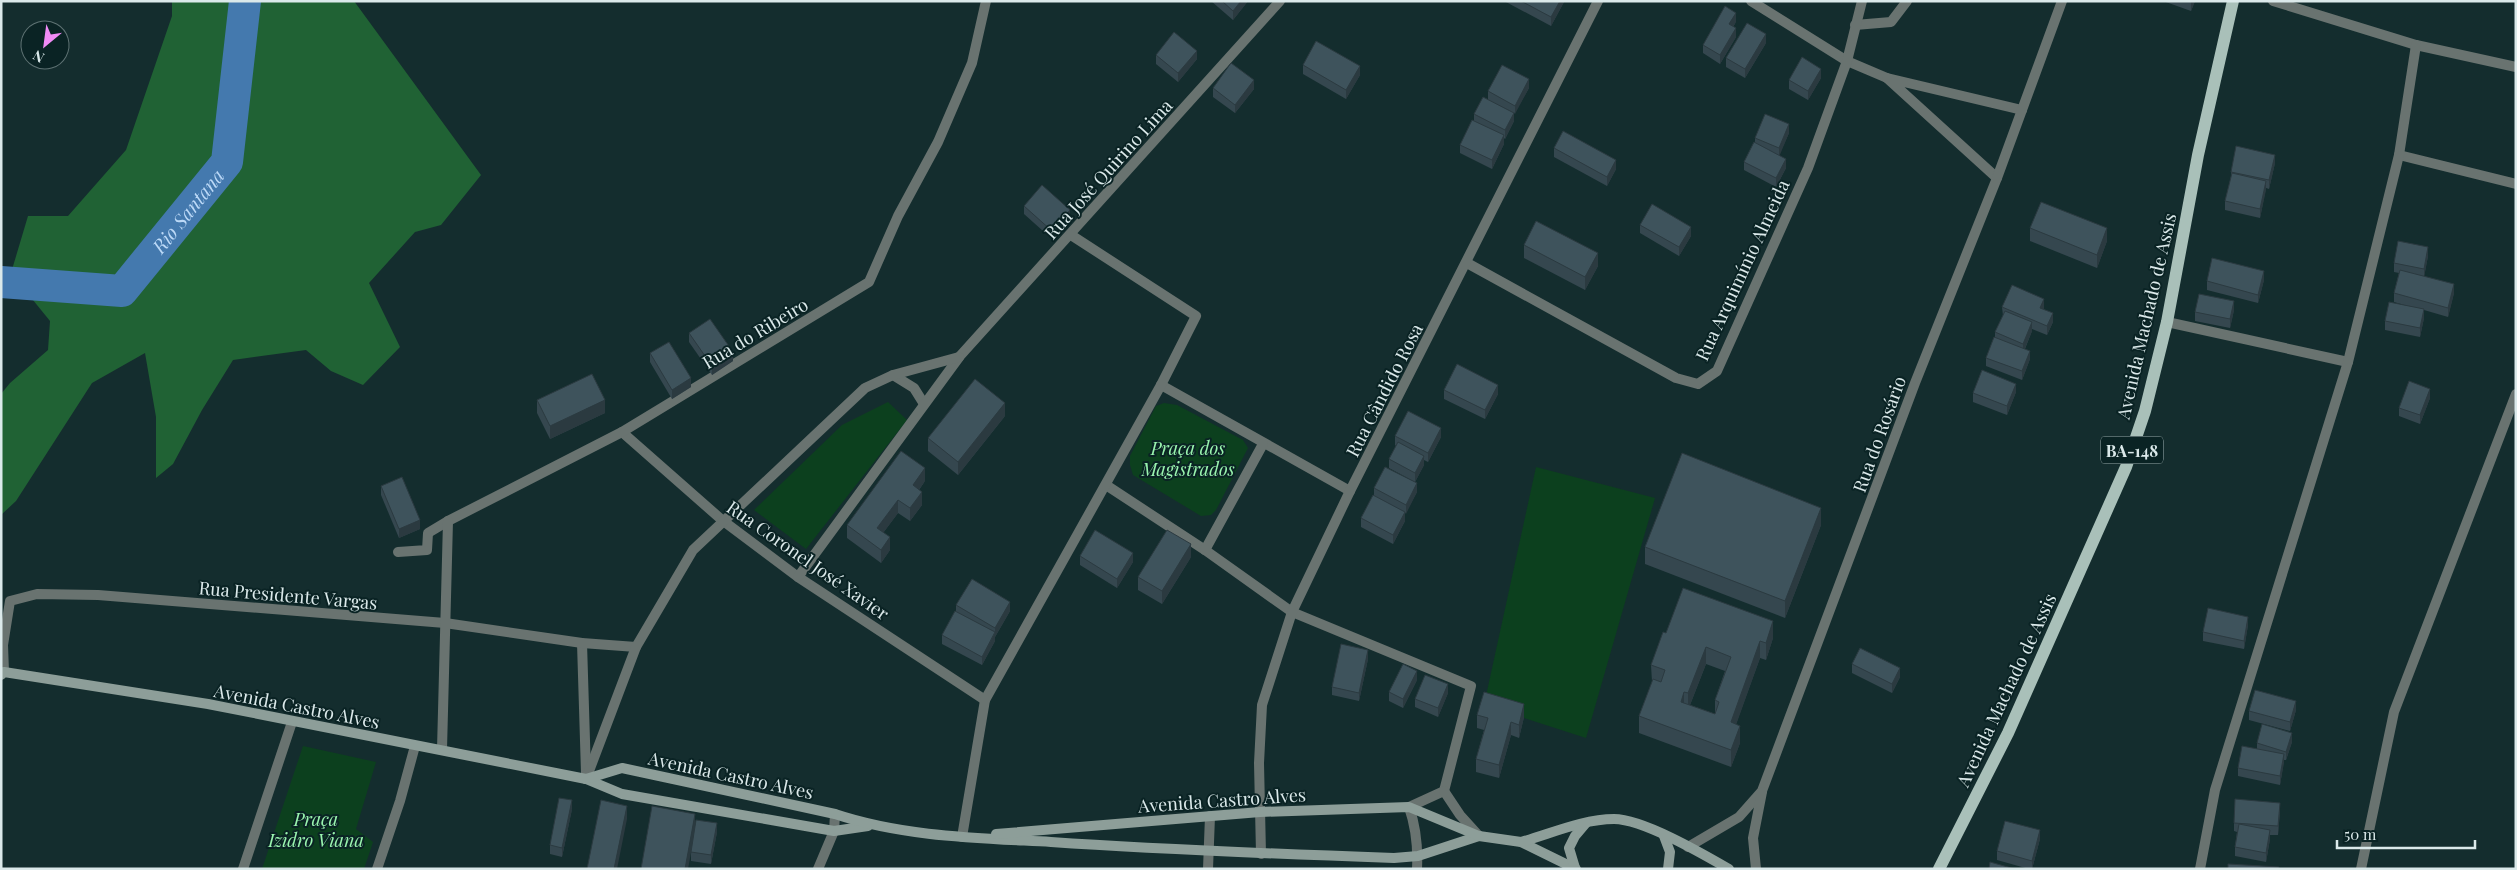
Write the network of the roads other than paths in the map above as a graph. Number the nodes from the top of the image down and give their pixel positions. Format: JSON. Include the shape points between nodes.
{"nodes":[{"id":1,"x":986,"y":1,"type":"edge"},
{"id":2,"x":1280,"y":1,"type":"edge"},
{"id":3,"x":1598,"y":1,"type":"edge"},
{"id":4,"x":1752,"y":1,"type":"edge"},
{"id":5,"x":1862,"y":1,"type":"edge"},
{"id":6,"x":1907,"y":1,"type":"edge"},
{"id":7,"x":2062,"y":1,"type":"edge"},
{"id":8,"x":2233,"y":1,"type":"edge"},
{"id":9,"x":2274,"y":1,"type":"edge"},
{"id":10,"x":1856,"y":25,"type":"junction"},
{"id":11,"x":2416,"y":45,"type":"junction"},
{"id":12,"x":1847,"y":61,"type":"junction"},
{"id":13,"x":2516,"y":67,"type":"edge"},
{"id":14,"x":1887,"y":78,"type":"junction"},
{"id":15,"x":2022,"y":110,"type":"junction"},
{"id":16,"x":2399,"y":155,"type":"junction"},
{"id":17,"x":1997,"y":178,"type":"junction"},
{"id":18,"x":2516,"y":184,"type":"edge"},
{"id":19,"x":1071,"y":235,"type":"junction"},
{"id":20,"x":1466,"y":264,"type":"junction"},
{"id":21,"x":2167,"y":322,"type":"junction"},
{"id":22,"x":960,"y":356,"type":"junction"},
{"id":23,"x":2348,"y":362,"type":"junction"},
{"id":24,"x":893,"y":375,"type":"junction"},
{"id":25,"x":1161,"y":385,"type":"junction"},
{"id":26,"x":2516,"y":394,"type":"edge"},
{"id":27,"x":924,"y":404,"type":"junction"},
{"id":28,"x":622,"y":432,"type":"junction"},
{"id":29,"x":1263,"y":444,"type":"junction"},
{"id":30,"x":1106,"y":485,"type":"junction"},
{"id":31,"x":1350,"y":491,"type":"junction"},
{"id":32,"x":722,"y":520,"type":"junction"},
{"id":33,"x":448,"y":521,"type":"junction"},
{"id":34,"x":1205,"y":550,"type":"junction"},
{"id":35,"x":398,"y":552,"type":"dead end"},
{"id":36,"x":798,"y":577,"type":"junction"},
{"id":37,"x":1292,"y":612,"type":"junction"},
{"id":38,"x":445,"y":624,"type":"junction"},
{"id":39,"x":582,"y":643,"type":"junction"},
{"id":40,"x":636,"y":648,"type":"junction"},
{"id":41,"x":3,"y":673,"type":"edge"},
{"id":42,"x":985,"y":700,"type":"junction"},
{"id":43,"x":292,"y":722,"type":"junction"},
{"id":44,"x":415,"y":746,"type":"junction"},
{"id":45,"x":442,"y":749,"type":"junction"},
{"id":46,"x":586,"y":779,"type":"junction"},
{"id":47,"x":1444,"y":791,"type":"junction"},
{"id":48,"x":1762,"y":791,"type":"junction"},
{"id":49,"x":1409,"y":808,"type":"junction"},
{"id":50,"x":1260,"y":812,"type":"junction"},
{"id":51,"x":835,"y":814,"type":"junction"},
{"id":52,"x":1210,"y":816,"type":"junction"},
{"id":53,"x":1586,"y":823,"type":"junction"},
{"id":54,"x":869,"y":825,"type":"junction"},
{"id":55,"x":834,"y":831,"type":"junction"},
{"id":56,"x":1479,"y":836,"type":"junction"},
{"id":57,"x":1664,"y":836,"type":"junction"},
{"id":58,"x":962,"y":837,"type":"junction"},
{"id":59,"x":1520,"y":842,"type":"junction"},
{"id":60,"x":1688,"y":847,"type":"junction"},
{"id":61,"x":1209,"y":852,"type":"junction"},
{"id":62,"x":1261,"y":854,"type":"junction"},
{"id":63,"x":1418,"y":856,"type":"junction"},
{"id":64,"x":1576,"y":868,"type":"edge"},
{"id":65,"x":243,"y":869,"type":"edge"},
{"id":66,"x":377,"y":869,"type":"edge"},
{"id":67,"x":818,"y":869,"type":"edge"},
{"id":68,"x":1208,"y":869,"type":"edge"},
{"id":69,"x":1417,"y":869,"type":"edge"},
{"id":70,"x":1668,"y":869,"type":"edge"},
{"id":71,"x":1730,"y":869,"type":"edge"},
{"id":72,"x":1756,"y":869,"type":"edge"},
{"id":73,"x":1939,"y":869,"type":"edge"},
{"id":74,"x":2200,"y":869,"type":"edge"},
{"id":75,"x":2361,"y":869,"type":"edge"}],
"edges":[{"from":1,"to":28,"type":"street","name":"Rua do Ribeiro","via":[[972,63],[938,142],[898,216],[869,282]]},
{"from":2,"to":19,"type":"street","name":"Rua José Quirino Lima"},
{"from":3,"to":20,"type":"street","name":"Rua Cândido Rosa"},
{"from":4,"to":12,"type":"street"},
{"from":5,"to":10,"type":"street","name":"Rua Arquimínio Almeida"},
{"from":6,"to":10,"type":"street","via":[[1892,22]]},
{"from":7,"to":15,"type":"street","name":"Rua do Rosário"},
{"from":8,"to":21,"type":"main road","name":"Avenida Machado de Assis","number":"BA-148","via":[[2198,156]]},
{"from":9,"to":11,"type":"street"},
{"from":10,"to":12,"type":"street","name":"Rua Arquimínio Almeida"},
{"from":11,"to":13,"type":"street"},
{"from":11,"to":16,"type":"street"},
{"from":12,"to":14,"type":"street"},
{"from":12,"to":20,"type":"street","name":"Rua Arquimínio Almeida","via":[[1808,168],[1717,371],[1698,384],[1676,378]]},
{"from":14,"to":15,"type":"street"},
{"from":14,"to":17,"type":"street"},
{"from":15,"to":17,"type":"street","name":"Rua do Rosário"},
{"from":16,"to":18,"type":"street"},
{"from":16,"to":23,"type":"street"},
{"from":17,"to":48,"type":"street","name":"Rua do Rosário","via":[[1915,383]]},
{"from":19,"to":22,"type":"street","name":"Rua José Quirino Lima"},
{"from":19,"to":25,"type":"street","via":[[1196,316]]},
{"from":20,"to":31,"type":"street","name":"Rua Cândido Rosa"},
{"from":21,"to":23,"type":"street"},
{"from":21,"to":73,"type":"main road","name":"Avenida Machado de Assis","number":"BA-148","via":[[2146,411],[2126,467],[2008,733]]},
{"from":22,"to":24,"type":"street"},
{"from":22,"to":27,"type":"street","name":"Rua José Quirino Lima"},
{"from":23,"to":74,"type":"street","via":[[2216,790]]},
{"from":24,"to":27,"type":"street","via":[[914,388]]},
{"from":24,"to":32,"type":"street","via":[[865,388]]},
{"from":25,"to":29,"type":"street"},
{"from":25,"to":30,"type":"street"},
{"from":26,"to":75,"type":"street","via":[[2394,712]]},
{"from":27,"to":36,"type":"street","name":"Rua José Quirino Lima"},
{"from":28,"to":32,"type":"street","name":"Rua Coronel José Xavier"},
{"from":28,"to":33,"type":"street","name":"Rua do Ribeiro"},
{"from":29,"to":31,"type":"street"},
{"from":29,"to":34,"type":"street"},
{"from":30,"to":34,"type":"street"},
{"from":30,"to":42,"type":"street"},
{"from":31,"to":37,"type":"street","name":"Rua Cândido Rosa"},
{"from":32,"to":36,"type":"street","name":"Rua Coronel José Xavier"},
{"from":32,"to":40,"type":"street","via":[[693,550]]},
{"from":33,"to":35,"type":"street","name":"Rua do Ribeiro","via":[[428,533],[427,550]]},
{"from":33,"to":38,"type":"street"},
{"from":34,"to":37,"type":"street"},
{"from":36,"to":42,"type":"street","name":"Rua Coronel José Xavier"},
{"from":37,"to":47,"type":"street","via":[[1471,686]]},
{"from":37,"to":50,"type":"street","name":"Rua Cândido Rosa","via":[[1262,705]]},
{"from":38,"to":39,"type":"street","name":"Rua Presidente Vargas"},
{"from":38,"to":41,"type":"street","name":"Rua Presidente Vargas","via":[[37,594],[10,601],[3,645]]},
{"from":38,"to":45,"type":"street"},
{"from":39,"to":40,"type":"street","name":"Rua Presidente Vargas"},
{"from":39,"to":46,"type":"street"},
{"from":40,"to":46,"type":"street"},
{"from":41,"to":43,"type":"street","name":"Avenida Castro Alves","via":[[208,704]]},
{"from":42,"to":58,"type":"street"},
{"from":43,"to":44,"type":"street","name":"Avenida Castro Alves"},
{"from":43,"to":65,"type":"street"},
{"from":44,"to":45,"type":"street","name":"Avenida Castro Alves"},
{"from":44,"to":66,"type":"street"},
{"from":45,"to":46,"type":"street","name":"Avenida Castro Alves"},
{"from":46,"to":51,"type":"street","name":"Avenida Castro Alves","via":[[622,768]]},
{"from":46,"to":55,"type":"street","name":"Avenida Castro Alves","via":[[622,794]]},
{"from":47,"to":49,"type":"street"},
{"from":47,"to":56,"type":"street"},
{"from":48,"to":60,"type":"street","name":"Rua do Rosário","via":[[1739,818]]},
{"from":48,"to":72,"type":"street","via":[[1753,838]]},
{"from":49,"to":50,"type":"street","name":"Avenida Castro Alves"},
{"from":49,"to":56,"type":"street","name":"Avenida Castro Alves"},
{"from":49,"to":63,"type":"street","via":[[1414,820]]},
{"from":50,"to":52,"type":"street","name":"Avenida Castro Alves"},
{"from":50,"to":62,"type":"street","name":"Rua Cândido Rosa"},
{"from":51,"to":54,"type":"street","name":"Avenida Castro Alves"},
{"from":51,"to":55,"type":"street"},
{"from":52,"to":58,"type":"street","name":"Avenida Castro Alves"},
{"from":52,"to":61,"type":"street"},
{"from":53,"to":57,"type":"street","name":"Avenida Castro Alves","via":[[1614,819],[1640,823]]},
{"from":53,"to":59,"type":"street","name":"Avenida Castro Alves"},
{"from":53,"to":64,"type":"street","name":"Avenida Castro Alves","via":[[1569,848]]},
{"from":54,"to":55,"type":"street","name":"Avenida Castro Alves"},
{"from":54,"to":58,"type":"street","name":"Avenida Castro Alves"},
{"from":55,"to":67,"type":"street"},
{"from":56,"to":59,"type":"street","name":"Avenida Castro Alves"},
{"from":56,"to":63,"type":"street","name":"Avenida Castro Alves"},
{"from":57,"to":60,"type":"street","name":"Avenida Castro Alves"},
{"from":57,"to":70,"type":"street","via":[[1670,852]]},
{"from":58,"to":61,"type":"street","name":"Avenida Castro Alves"},
{"from":59,"to":64,"type":"street","name":"Avenida Castro Alves"},
{"from":60,"to":71,"type":"street","name":"Avenida Castro Alves"},
{"from":61,"to":62,"type":"street","name":"Avenida Castro Alves"},
{"from":61,"to":68,"type":"street"},
{"from":62,"to":63,"type":"street","name":"Avenida Castro Alves"},
{"from":63,"to":69,"type":"street"}]}
